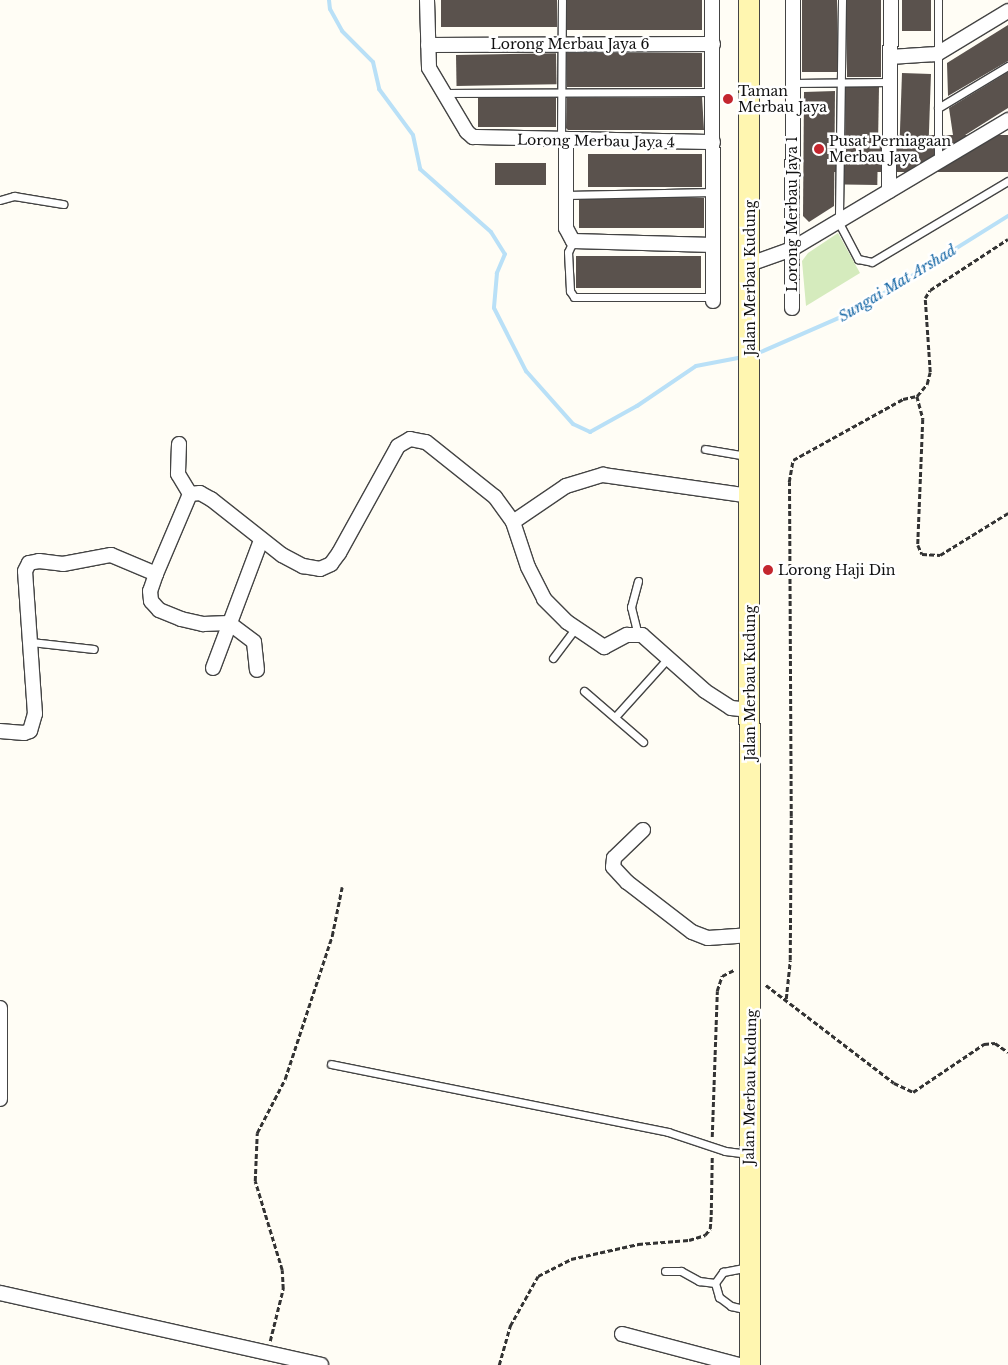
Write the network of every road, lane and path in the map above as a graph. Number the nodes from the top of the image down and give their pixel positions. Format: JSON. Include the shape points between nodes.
{"nodes":[{"id":1,"x":427,"y":0,"type":"edge"},
{"id":2,"x":562,"y":0,"type":"edge"},
{"id":3,"x":712,"y":0,"type":"edge"},
{"id":4,"x":749,"y":0,"type":"edge"},
{"id":5,"x":793,"y":0,"type":"edge"},
{"id":6,"x":842,"y":0,"type":"edge"},
{"id":7,"x":890,"y":0,"type":"edge"},
{"id":8,"x":938,"y":0,"type":"edge"},
{"id":9,"x":1008,"y":11,"type":"edge"},
{"id":10,"x":562,"y":42,"type":"junction"},
{"id":11,"x":712,"y":44,"type":"junction"},
{"id":12,"x":428,"y":45,"type":"junction"},
{"id":13,"x":937,"y":54,"type":"junction"},
{"id":14,"x":890,"y":57,"type":"junction"},
{"id":15,"x":1008,"y":66,"type":"edge"},
{"id":16,"x":842,"y":82,"type":"junction"},
{"id":17,"x":890,"y":82,"type":"junction"},
{"id":18,"x":793,"y":83,"type":"junction"},
{"id":19,"x":562,"y":91,"type":"junction"},
{"id":20,"x":713,"y":92,"type":"junction"},
{"id":21,"x":443,"y":93,"type":"junction"},
{"id":22,"x":938,"y":108,"type":"junction"},
{"id":23,"x":1008,"y":120,"type":"edge"},
{"id":24,"x":564,"y":140,"type":"junction"},
{"id":25,"x":713,"y":142,"type":"junction"},
{"id":26,"x":938,"y":162,"type":"junction"},
{"id":27,"x":1008,"y":181,"type":"edge"},
{"id":28,"x":889,"y":191,"type":"junction"},
{"id":29,"x":713,"y":192,"type":"junction"},
{"id":30,"x":566,"y":195,"type":"junction"},
{"id":31,"x":0,"y":200,"type":"edge"},
{"id":32,"x":63,"y":204,"type":"dead end"},
{"id":33,"x":839,"y":223,"type":"junction"},
{"id":34,"x":1008,"y":239,"type":"edge"},
{"id":35,"x":573,"y":241,"type":"junction"},
{"id":36,"x":713,"y":244,"type":"junction"},
{"id":37,"x":792,"y":249,"type":"junction"},
{"id":38,"x":750,"y":264,"type":"junction"},
{"id":39,"x":713,"y":299,"type":"joint"},
{"id":40,"x":792,"y":308,"type":"dead end"},
{"id":41,"x":917,"y":396,"type":"junction"},
{"id":42,"x":179,"y":444,"type":"dead end"},
{"id":43,"x":705,"y":449,"type":"dead end"},
{"id":44,"x":750,"y":456,"type":"junction"},
{"id":45,"x":190,"y":494,"type":"junction"},
{"id":46,"x":750,"y":496,"type":"junction"},
{"id":47,"x":1008,"y":512,"type":"edge"},
{"id":48,"x":513,"y":522,"type":"junction"},
{"id":49,"x":260,"y":540,"type":"junction"},
{"id":50,"x":156,"y":574,"type":"junction"},
{"id":51,"x":638,"y":581,"type":"dead end"},
{"id":52,"x":229,"y":622,"type":"junction"},
{"id":53,"x":575,"y":629,"type":"junction"},
{"id":54,"x":638,"y":635,"type":"junction"},
{"id":55,"x":31,"y":642,"type":"junction"},
{"id":56,"x":94,"y":649,"type":"dead end"},
{"id":57,"x":669,"y":656,"type":"junction"},
{"id":58,"x":553,"y":658,"type":"dead end"},
{"id":59,"x":213,"y":668,"type":"dead end"},
{"id":60,"x":257,"y":670,"type":"dead end"},
{"id":61,"x":584,"y":691,"type":"dead end"},
{"id":62,"x":750,"y":710,"type":"junction"},
{"id":63,"x":615,"y":717,"type":"junction"},
{"id":64,"x":0,"y":731,"type":"edge"},
{"id":65,"x":643,"y":742,"type":"dead end"},
{"id":66,"x":643,"y":830,"type":"dead end"},
{"id":67,"x":342,"y":887,"type":"dead end"},
{"id":68,"x":752,"y":935,"type":"junction"},
{"id":69,"x":751,"y":971,"type":"junction"},
{"id":70,"x":786,"y":999,"type":"junction"},
{"id":71,"x":0,"y":1008,"type":"edge"},
{"id":72,"x":1008,"y":1052,"type":"edge"},
{"id":73,"x":331,"y":1064,"type":"dead end"},
{"id":74,"x":0,"y":1099,"type":"edge"},
{"id":75,"x":712,"y":1145,"type":"junction"},
{"id":76,"x":750,"y":1154,"type":"junction"},
{"id":77,"x":750,"y":1267,"type":"junction"},
{"id":78,"x":665,"y":1271,"type":"dead end"},
{"id":79,"x":715,"y":1283,"type":"junction"},
{"id":80,"x":0,"y":1293,"type":"edge"},
{"id":81,"x":750,"y":1311,"type":"junction"},
{"id":82,"x":622,"y":1334,"type":"dead end"},
{"id":83,"x":267,"y":1355,"type":"junction"},
{"id":84,"x":321,"y":1365,"type":"edge"},
{"id":85,"x":499,"y":1365,"type":"edge"},
{"id":86,"x":739,"y":1365,"type":"edge"},
{"id":87,"x":750,"y":1365,"type":"edge"}],
"edges":[{"from":1,"to":12,"type":"street"},
{"from":2,"to":10,"type":"lane"},
{"from":3,"to":11,"type":"street"},
{"from":4,"to":38,"type":"main road","name":"Jalan Merbau Kudung"},
{"from":5,"to":18,"type":"street","name":"Lorong Merbau Jaya 1"},
{"from":6,"to":16,"type":"lane"},
{"from":7,"to":14,"type":"street"},
{"from":8,"to":13,"type":"lane"},
{"from":9,"to":13,"type":"street"},
{"from":10,"to":11,"type":"street","name":"Lorong Merbau Jaya 6"},
{"from":10,"to":12,"type":"street","name":"Lorong Merbau Jaya 6"},
{"from":10,"to":19,"type":"lane"},
{"from":11,"to":20,"type":"street"},
{"from":12,"to":21,"type":"street","via":[[429,68]]},
{"from":13,"to":14,"type":"street"},
{"from":13,"to":22,"type":"lane"},
{"from":14,"to":17,"type":"street"},
{"from":15,"to":22,"type":"lane"},
{"from":16,"to":17,"type":"lane"},
{"from":16,"to":18,"type":"lane"},
{"from":16,"to":33,"type":"lane"},
{"from":17,"to":28,"type":"street"},
{"from":18,"to":37,"type":"street","name":"Lorong Merbau Jaya 1"},
{"from":19,"to":20,"type":"lane"},
{"from":19,"to":21,"type":"lane"},
{"from":19,"to":24,"type":"lane"},
{"from":20,"to":25,"type":"street"},
{"from":21,"to":24,"type":"street","name":"Lorong Merbau Jaya 4","via":[[467,132],[479,139]]},
{"from":22,"to":26,"type":"lane"},
{"from":23,"to":26,"type":"street"},
{"from":24,"to":25,"type":"street","name":"Lorong Merbau Jaya 4"},
{"from":24,"to":30,"type":"street"},
{"from":25,"to":29,"type":"street"},
{"from":26,"to":28,"type":"street"},
{"from":27,"to":33,"type":"lane","via":[[872,262],[858,259]]},
{"from":28,"to":33,"type":"street"},
{"from":29,"to":30,"type":"lane"},
{"from":29,"to":36,"type":"street"},
{"from":30,"to":35,"type":"street","via":[[566,228]]},
{"from":31,"to":32,"type":"lane","via":[[14,196]]},
{"from":33,"to":37,"type":"street"},
{"from":34,"to":41,"type":"path","via":[[930,290],[925,298],[930,372],[927,384]]},
{"from":35,"to":36,"type":"street","via":[[582,244]]},
{"from":35,"to":39,"type":"lane","via":[[568,252],[570,291],[574,297]]},
{"from":36,"to":39,"type":"street"},
{"from":37,"to":38,"type":"street"},
{"from":37,"to":40,"type":"street","name":"Lorong Merbau Jaya 1"},
{"from":38,"to":44,"type":"main road","name":"Jalan Merbau Kudung"},
{"from":41,"to":47,"type":"path","via":[[923,419],[918,545],[922,554],[940,555]]},
{"from":41,"to":70,"type":"path","via":[[903,399],[823,441],[793,460],[791,468],[791,835]]},
{"from":42,"to":45,"type":"street","via":[[178,474]]},
{"from":43,"to":44,"type":"lane"},
{"from":44,"to":46,"type":"main road","name":"Jalan Merbau Kudung"},
{"from":45,"to":49,"type":"street","via":[[200,493],[211,499]]},
{"from":45,"to":50,"type":"street"},
{"from":46,"to":48,"type":"street","via":[[603,476],[566,486]]},
{"from":46,"to":62,"type":"main road","name":"Jalan Merbau Kudung"},
{"from":48,"to":49,"type":"street","via":[[495,497],[459,467],[426,442],[410,439],[398,446],[356,526],[331,564],[320,569],[303,566]]},
{"from":48,"to":53,"type":"street","via":[[544,599]]},
{"from":49,"to":52,"type":"street"},
{"from":50,"to":52,"type":"street","via":[[150,591],[151,601],[159,610],[203,624]]},
{"from":50,"to":55,"type":"street","via":[[111,555],[63,564],[29,563],[25,572]]},
{"from":51,"to":54,"type":"lane","via":[[631,607]]},
{"from":52,"to":59,"type":"street"},
{"from":52,"to":60,"type":"street","via":[[254,642]]},
{"from":53,"to":54,"type":"street","via":[[604,647],[626,635]]},
{"from":53,"to":58,"type":"lane"},
{"from":54,"to":57,"type":"street"},
{"from":55,"to":56,"type":"lane"},
{"from":55,"to":64,"type":"street","via":[[33,726],[24,733]]},
{"from":57,"to":62,"type":"street","via":[[705,691],[731,708]]},
{"from":57,"to":63,"type":"lane"},
{"from":61,"to":63,"type":"lane"},
{"from":62,"to":68,"type":"main road","name":"Jalan Merbau Kudung"},
{"from":63,"to":65,"type":"lane"},
{"from":66,"to":68,"type":"street","via":[[614,858],[613,867],[646,899],[692,932],[708,938]]},
{"from":67,"to":83,"type":"path","via":[[332,936],[285,1079],[257,1133],[255,1181],[282,1270],[283,1289]]},
{"from":68,"to":69,"type":"main road","name":"Jalan Merbau Kudung"},
{"from":69,"to":70,"type":"path"},
{"from":69,"to":75,"type":"path","via":[[722,976],[717,991]]},
{"from":69,"to":76,"type":"main road","name":"Jalan Merbau Kudung"},
{"from":70,"to":72,"type":"path","via":[[894,1083],[913,1092],[984,1044],[995,1042]]},
{"from":71,"to":74,"type":"street"},
{"from":73,"to":75,"type":"lane","via":[[613,1121]]},
{"from":75,"to":76,"type":"lane","via":[[725,1151]]},
{"from":75,"to":85,"type":"path","via":[[710,1229],[705,1235],[689,1240],[638,1244],[571,1259],[538,1276],[510,1326]]},
{"from":76,"to":77,"type":"main road","name":"Jalan Merbau Kudung"},
{"from":77,"to":79,"type":"lane","via":[[723,1272]]},
{"from":77,"to":81,"type":"main road","name":"Jalan Merbau Kudung"},
{"from":78,"to":79,"type":"lane","via":[[681,1270],[698,1281]]},
{"from":79,"to":81,"type":"lane","via":[[719,1297],[731,1306]]},
{"from":80,"to":83,"type":"street"},
{"from":81,"to":87,"type":"main road","name":"Jalan Merbau Kudung"},
{"from":82,"to":86,"type":"street"},
{"from":83,"to":84,"type":"street"}]}
